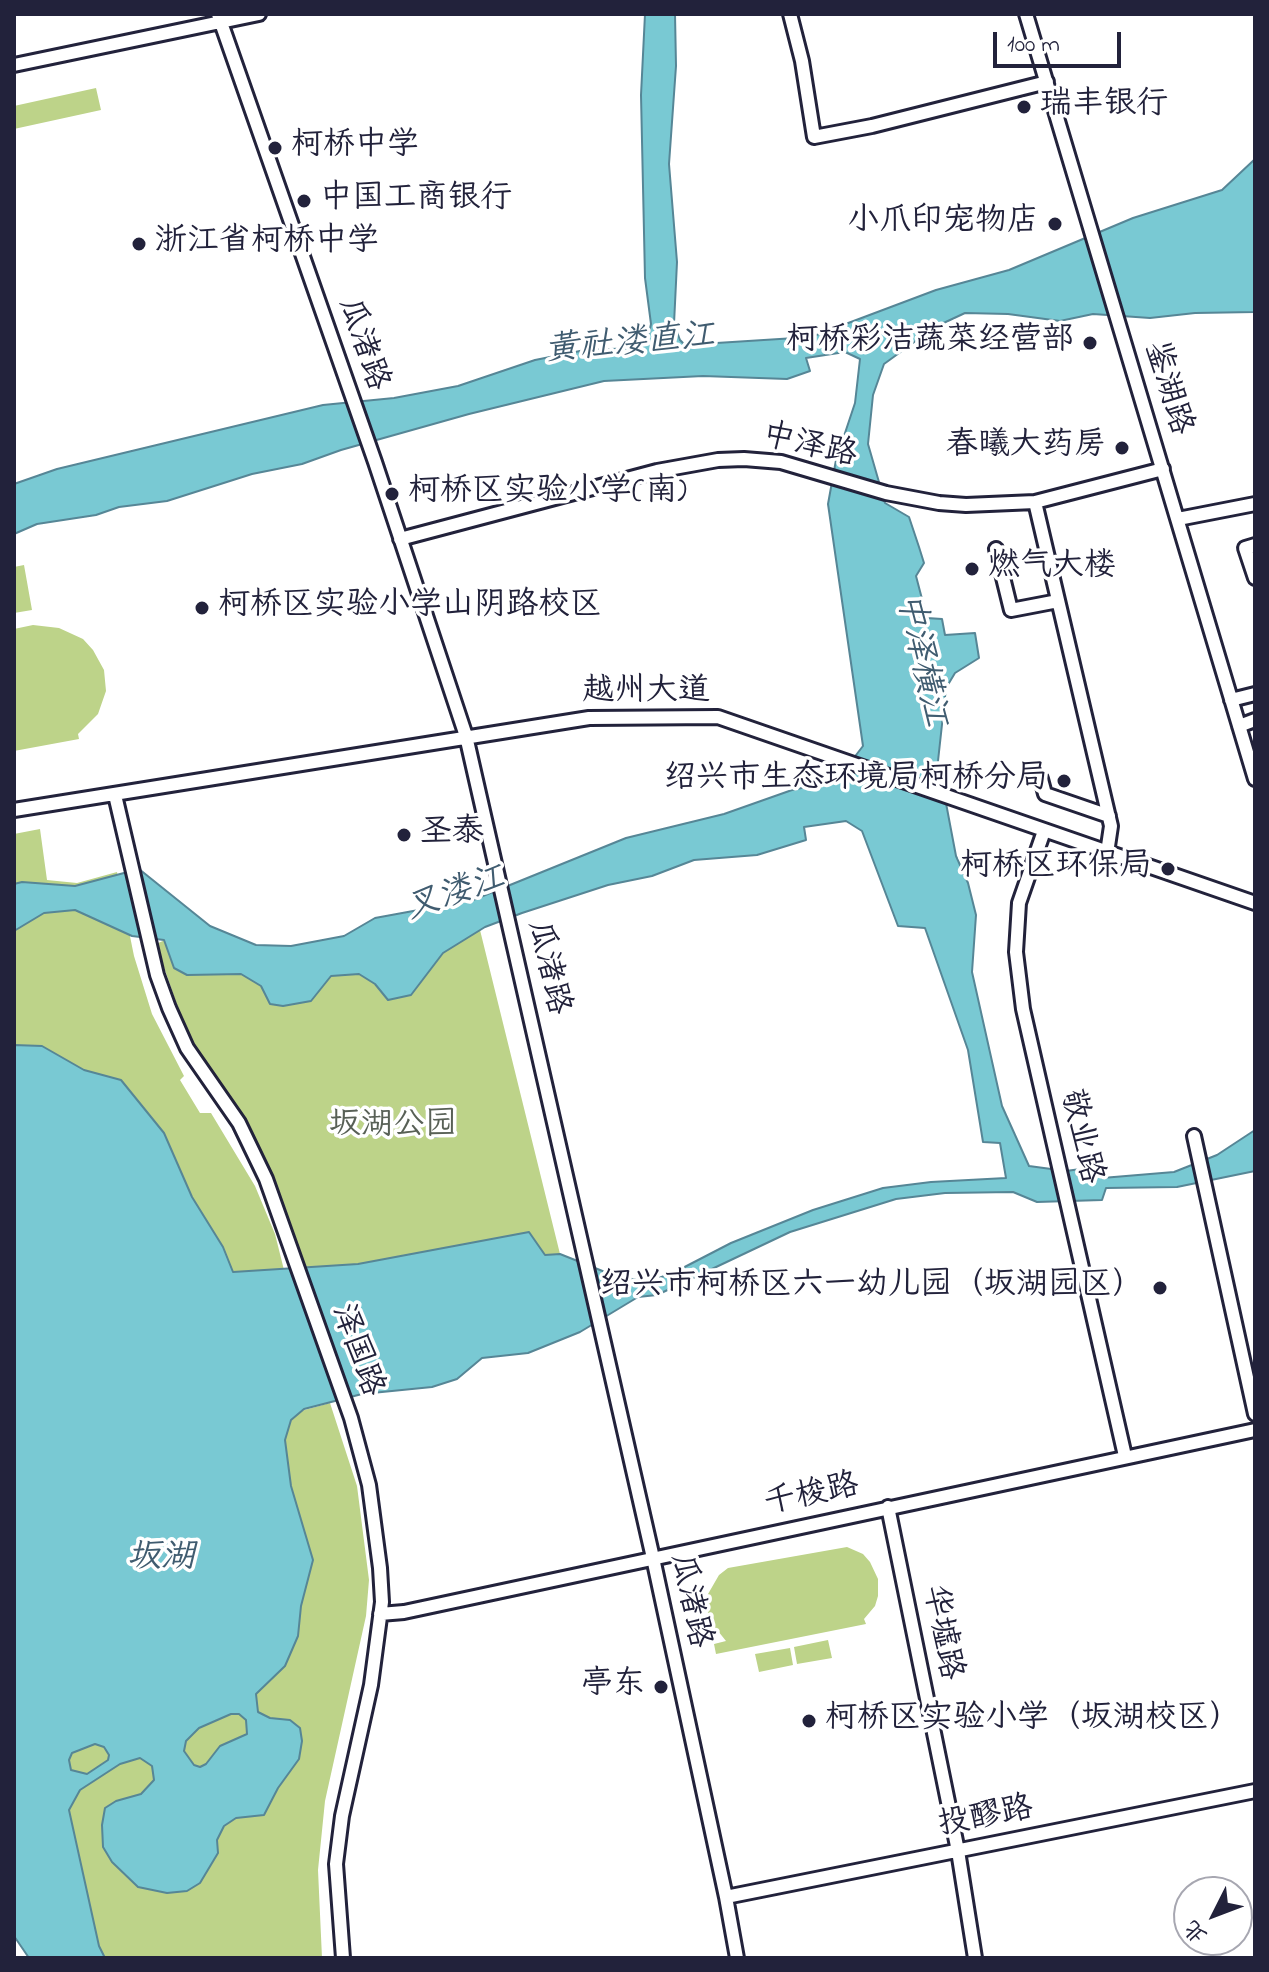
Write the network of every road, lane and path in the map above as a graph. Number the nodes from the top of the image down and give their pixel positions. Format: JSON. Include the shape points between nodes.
{"nodes":[{"id":1,"x":259,"y":14,"type":"edge"},
{"id":2,"x":790,"y":14,"type":"edge"},
{"id":3,"x":1026,"y":14,"type":"edge"},
{"id":4,"x":219,"y":18,"type":"edge"},
{"id":5,"x":14,"y":65,"type":"edge"},
{"id":6,"x":1047,"y":82,"type":"junction"},
{"id":7,"x":1163,"y":469,"type":"junction"},
{"id":8,"x":1035,"y":502,"type":"junction"},
{"id":9,"x":1255,"y":504,"type":"edge"},
{"id":10,"x":1178,"y":519,"type":"junction"},
{"id":11,"x":400,"y":539,"type":"junction"},
{"id":12,"x":1255,"y":545,"type":"edge"},
{"id":13,"x":996,"y":549,"type":"dead end"},
{"id":14,"x":1255,"y":578,"type":"edge"},
{"id":15,"x":1058,"y":601,"type":"junction"},
{"id":16,"x":1255,"y":694,"type":"edge"},
{"id":17,"x":1231,"y":700,"type":"junction"},
{"id":18,"x":1255,"y":720,"type":"edge"},
{"id":19,"x":1239,"y":726,"type":"junction"},
{"id":20,"x":466,"y":736,"type":"junction"},
{"id":21,"x":1041,"y":779,"type":"dead end"},
{"id":22,"x":1255,"y":779,"type":"edge"},
{"id":23,"x":115,"y":795,"type":"junction"},
{"id":24,"x":14,"y":810,"type":"edge"},
{"id":25,"x":1109,"y":816,"type":"junction"},
{"id":26,"x":1044,"y":831,"type":"junction"},
{"id":27,"x":1107,"y":853,"type":"junction"},
{"id":28,"x":1255,"y":903,"type":"edge"},
{"id":29,"x":1194,"y":1136,"type":"dead end"},
{"id":30,"x":1255,"y":1414,"type":"edge"},
{"id":31,"x":1255,"y":1430,"type":"edge"},
{"id":32,"x":1125,"y":1456,"type":"junction"},
{"id":33,"x":888,"y":1507,"type":"junction"},
{"id":34,"x":653,"y":1558,"type":"junction"},
{"id":35,"x":380,"y":1614,"type":"junction"},
{"id":36,"x":1255,"y":1791,"type":"edge"},
{"id":37,"x":958,"y":1851,"type":"junction"},
{"id":38,"x":726,"y":1897,"type":"junction"},
{"id":39,"x":343,"y":1958,"type":"edge"},
{"id":40,"x":737,"y":1958,"type":"edge"},
{"id":41,"x":975,"y":1958,"type":"edge"}],
"edges":[{"from":1,"to":4,"type":"street"},
{"from":2,"to":6,"type":"street","via":[[814,137]]},
{"from":3,"to":6,"type":"street","name":"鉴湖路"},
{"from":4,"to":5,"type":"street"},
{"from":4,"to":11,"type":"street","name":"瓜渚路"},
{"from":6,"to":7,"type":"street","name":"鉴湖路"},
{"from":7,"to":8,"type":"street","name":"中泽路"},
{"from":7,"to":10,"type":"street","name":"鉴湖路"},
{"from":8,"to":11,"type":"street","name":"中泽路","via":[[939,503],[781,462],[718,460],[657,471]]},
{"from":8,"to":15,"type":"street"},
{"from":9,"to":10,"type":"street"},
{"from":10,"to":17,"type":"street","name":"鉴湖路"},
{"from":11,"to":20,"type":"street","name":"瓜渚路"},
{"from":12,"to":14,"type":"street","via":[[1245,548]]},
{"from":13,"to":15,"type":"street","via":[[1011,610]]},
{"from":15,"to":25,"type":"street"},
{"from":16,"to":17,"type":"street"},
{"from":17,"to":19,"type":"street","name":"鉴湖路"},
{"from":18,"to":19,"type":"street"},
{"from":19,"to":22,"type":"street","name":"鉴湖路"},
{"from":20,"to":23,"type":"street","name":"越州大道"},
{"from":20,"to":26,"type":"street","name":"越州大道","via":[[589,718],[718,717]]},
{"from":20,"to":34,"type":"street","name":"瓜渚路"},
{"from":21,"to":25,"type":"street","via":[[1045,794]]},
{"from":23,"to":24,"type":"street","name":"越州大道"},
{"from":23,"to":35,"type":"street","name":"泽国路","via":[[157,975],[187,1048],[239,1123],[266,1179],[363,1453],[375,1517]]},
{"from":25,"to":27,"type":"street"},
{"from":26,"to":27,"type":"street","name":"越州大道"},
{"from":26,"to":32,"type":"street","name":"敬业路","via":[[1019,903],[1016,952],[1023,1009]]},
{"from":27,"to":28,"type":"street","name":"越州大道"},
{"from":29,"to":30,"type":"street"},
{"from":31,"to":32,"type":"street","name":"千梭路"},
{"from":32,"to":33,"type":"street","name":"千梭路"},
{"from":33,"to":34,"type":"street","name":"千梭路"},
{"from":33,"to":37,"type":"street","name":"华墟路"},
{"from":34,"to":35,"type":"street","name":"千梭路"},
{"from":34,"to":38,"type":"street","name":"瓜渚路"},
{"from":35,"to":39,"type":"street","name":"泽国路","via":[[336,1864]]},
{"from":36,"to":37,"type":"street","name":"投醪路"},
{"from":37,"to":38,"type":"street","name":"投醪路"},
{"from":37,"to":41,"type":"street","name":"华墟路"},
{"from":38,"to":40,"type":"street","name":"瓜渚路"}]}
